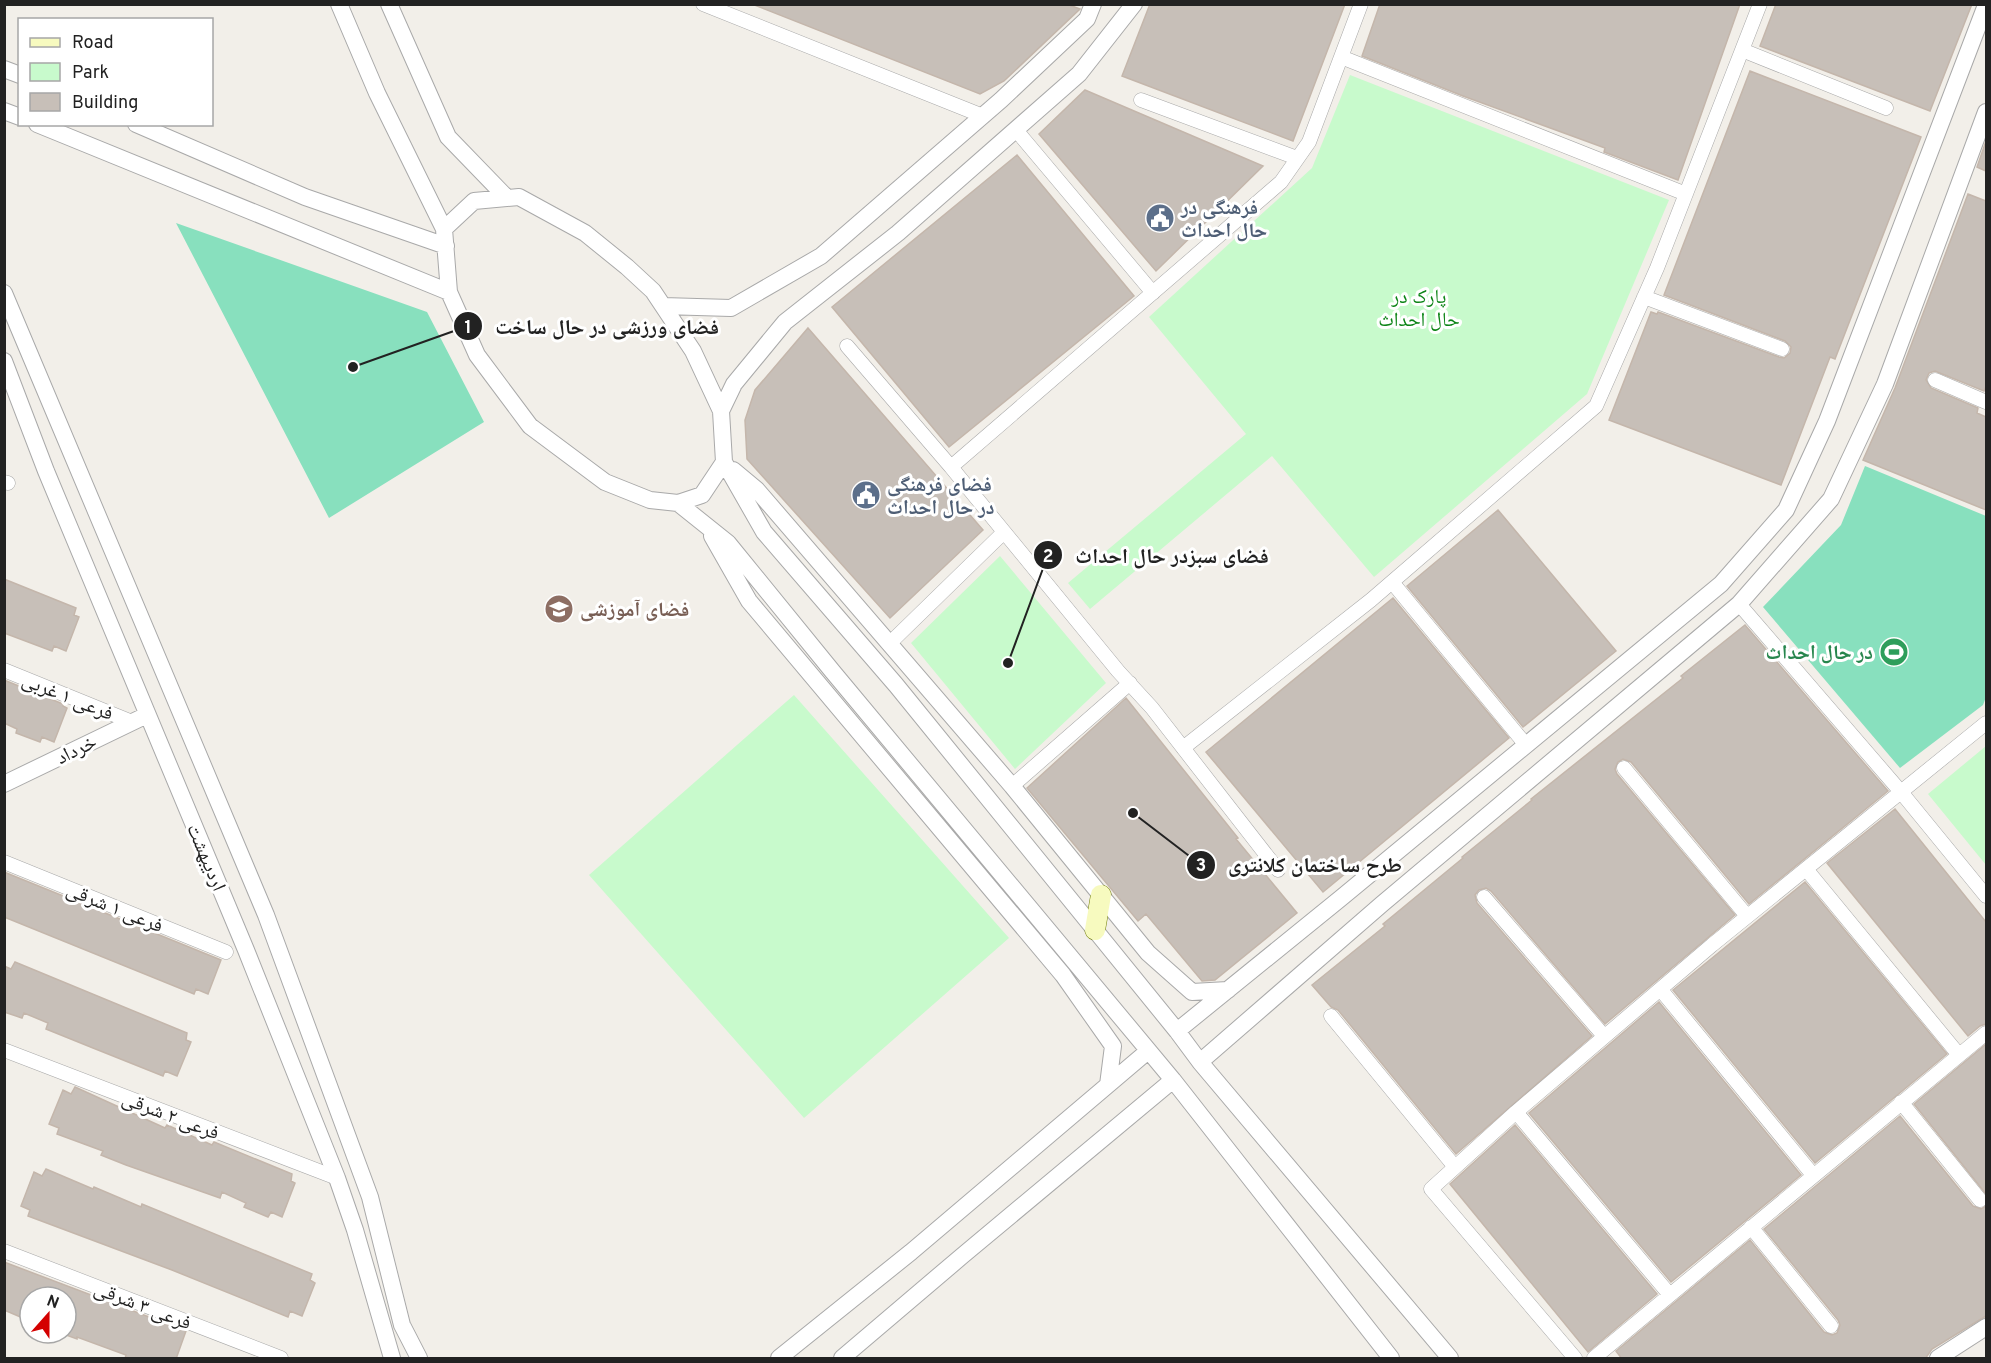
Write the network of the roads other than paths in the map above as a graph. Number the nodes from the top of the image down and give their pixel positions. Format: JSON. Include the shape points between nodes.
{"nodes":[{"id":1,"x":339,"y":4,"type":"edge"},
{"id":2,"x":703,"y":4,"type":"edge"},
{"id":3,"x":1093,"y":4,"type":"edge"},
{"id":4,"x":1134,"y":4,"type":"edge"},
{"id":5,"x":1361,"y":4,"type":"edge"},
{"id":6,"x":1760,"y":4,"type":"edge"},
{"id":7,"x":1986,"y":4,"type":"edge"},
{"id":8,"x":389,"y":5,"type":"edge"},
{"id":9,"x":1742,"y":50,"type":"junction"},
{"id":10,"x":1341,"y":57,"type":"junction"},
{"id":11,"x":1141,"y":100,"type":"dead end"},
{"id":12,"x":1886,"y":108,"type":"dead end"},
{"id":13,"x":1986,"y":111,"type":"edge"},
{"id":14,"x":983,"y":116,"type":"junction"},
{"id":15,"x":42,"y":126,"type":"edge"},
{"id":16,"x":141,"y":126,"type":"edge"},
{"id":17,"x":1016,"y":130,"type":"junction"},
{"id":18,"x":1297,"y":158,"type":"junction"},
{"id":19,"x":1686,"y":194,"type":"junction"},
{"id":20,"x":507,"y":198,"type":"junction"},
{"id":21,"x":444,"y":229,"type":"junction"},
{"id":22,"x":446,"y":246,"type":"junction"},
{"id":23,"x":448,"y":292,"type":"junction"},
{"id":24,"x":4,"y":293,"type":"edge"},
{"id":25,"x":1152,"y":294,"type":"junction"},
{"id":26,"x":1644,"y":297,"type":"junction"},
{"id":27,"x":663,"y":306,"type":"junction"},
{"id":28,"x":847,"y":346,"type":"dead end"},
{"id":29,"x":1782,"y":349,"type":"dead end"},
{"id":30,"x":4,"y":361,"type":"edge"},
{"id":31,"x":1935,"y":380,"type":"dead end"},
{"id":32,"x":1986,"y":402,"type":"edge"},
{"id":33,"x":721,"y":411,"type":"junction"},
{"id":34,"x":724,"y":462,"type":"junction"},
{"id":35,"x":951,"y":467,"type":"junction"},
{"id":36,"x":678,"y":503,"type":"junction"},
{"id":37,"x":704,"y":523,"type":"junction"},
{"id":38,"x":1003,"y":533,"type":"junction"},
{"id":39,"x":1392,"y":582,"type":"junction"},
{"id":40,"x":1739,"y":604,"type":"junction"},
{"id":41,"x":889,"y":644,"type":"junction"},
{"id":42,"x":4,"y":670,"type":"edge"},
{"id":43,"x":1130,"y":683,"type":"junction"},
{"id":44,"x":140,"y":719,"type":"junction"},
{"id":45,"x":1986,"y":723,"type":"edge"},
{"id":46,"x":1526,"y":745,"type":"junction"},
{"id":47,"x":1184,"y":748,"type":"junction"},
{"id":48,"x":1624,"y":768,"type":"dead end"},
{"id":49,"x":4,"y":784,"type":"edge"},
{"id":50,"x":1012,"y":786,"type":"junction"},
{"id":51,"x":1901,"y":792,"type":"junction"},
{"id":52,"x":4,"y":862,"type":"edge"},
{"id":53,"x":1806,"y":869,"type":"junction"},
{"id":54,"x":1278,"y":870,"type":"dead end"},
{"id":55,"x":1101,"y":895,"type":"junction"},
{"id":56,"x":1986,"y":896,"type":"edge"},
{"id":57,"x":1484,"y":897,"type":"dead end"},
{"id":58,"x":1747,"y":916,"type":"junction"},
{"id":59,"x":1095,"y":930,"type":"junction"},
{"id":60,"x":226,"y":952,"type":"dead end"},
{"id":61,"x":1228,"y":990,"type":"junction"},
{"id":62,"x":1661,"y":990,"type":"junction"},
{"id":63,"x":1331,"y":1016,"type":"dead end"},
{"id":64,"x":1177,"y":1031,"type":"junction"},
{"id":65,"x":1986,"y":1033,"type":"edge"},
{"id":66,"x":1604,"y":1036,"type":"junction"},
{"id":67,"x":4,"y":1050,"type":"edge"},
{"id":68,"x":1148,"y":1051,"type":"junction"},
{"id":69,"x":1959,"y":1055,"type":"junction"},
{"id":70,"x":1200,"y":1062,"type":"junction"},
{"id":71,"x":1173,"y":1080,"type":"junction"},
{"id":72,"x":1108,"y":1086,"type":"junction"},
{"id":73,"x":1901,"y":1102,"type":"junction"},
{"id":74,"x":1516,"y":1112,"type":"junction"},
{"id":75,"x":1455,"y":1167,"type":"junction"},
{"id":76,"x":1813,"y":1175,"type":"junction"},
{"id":77,"x":337,"y":1178,"type":"junction"},
{"id":78,"x":1980,"y":1200,"type":"dead end"},
{"id":79,"x":1751,"y":1227,"type":"junction"},
{"id":80,"x":4,"y":1251,"type":"edge"},
{"id":81,"x":1670,"y":1295,"type":"junction"},
{"id":82,"x":1831,"y":1326,"type":"dead end"},
{"id":83,"x":1986,"y":1327,"type":"edge"},
{"id":84,"x":1608,"y":1347,"type":"junction"},
{"id":85,"x":262,"y":1355,"type":"edge"},
{"id":86,"x":281,"y":1359,"type":"edge"},
{"id":87,"x":392,"y":1359,"type":"edge"},
{"id":88,"x":419,"y":1359,"type":"edge"},
{"id":89,"x":779,"y":1359,"type":"edge"},
{"id":90,"x":842,"y":1359,"type":"edge"},
{"id":91,"x":1391,"y":1359,"type":"edge"},
{"id":92,"x":1450,"y":1359,"type":"edge"},
{"id":93,"x":1575,"y":1359,"type":"edge"},
{"id":94,"x":1594,"y":1359,"type":"edge"},
{"id":95,"x":1617,"y":1359,"type":"edge"},
{"id":96,"x":1938,"y":1359,"type":"edge"}],
"edges":[{"from":1,"to":21,"type":"street","via":[[377,93]]},
{"from":2,"to":14,"type":"street"},
{"from":3,"to":14,"type":"street","via":[[1087,19]]},
{"from":4,"to":17,"type":"street","via":[[1080,74]]},
{"from":5,"to":10,"type":"street"},
{"from":6,"to":9,"type":"street"},
{"from":7,"to":46,"type":"street","via":[[1827,421],[1786,510],[1721,584]]},
{"from":8,"to":20,"type":"street","via":[[448,137]]},
{"from":9,"to":12,"type":"street"},
{"from":9,"to":19,"type":"street"},
{"from":10,"to":18,"type":"street","via":[[1309,142]]},
{"from":10,"to":19,"type":"street"},
{"from":11,"to":18,"type":"street"},
{"from":13,"to":40,"type":"street","via":[[1885,384],[1831,499]]},
{"from":14,"to":27,"type":"street","via":[[821,256],[731,308]]},
{"from":15,"to":23,"type":"street"},
{"from":16,"to":22,"type":"street","via":[[305,197]]},
{"from":17,"to":25,"type":"street"},
{"from":17,"to":33,"type":"street","via":[[898,233],[785,322],[735,384]]},
{"from":18,"to":25,"type":"street","via":[[1281,182]]},
{"from":19,"to":26,"type":"street"},
{"from":20,"to":21,"type":"street","via":[[474,201]]},
{"from":20,"to":27,"type":"street","via":[[519,197],[585,233],[653,291]]},
{"from":21,"to":22,"type":"street"},
{"from":22,"to":23,"type":"street"},
{"from":23,"to":36,"type":"street","via":[[477,355],[530,426],[606,482],[650,500]]},
{"from":24,"to":88,"type":"street","via":[[266,915],[370,1197],[402,1325]]},
{"from":25,"to":35,"type":"street"},
{"from":26,"to":29,"type":"street"},
{"from":26,"to":39,"type":"street","via":[[1596,406]]},
{"from":27,"to":33,"type":"street","via":[[693,351]]},
{"from":28,"to":35,"type":"street"},
{"from":30,"to":44,"type":"street","name":"اردیبهشت"},
{"from":31,"to":32,"type":"street"},
{"from":33,"to":34,"type":"street"},
{"from":34,"to":36,"type":"street","via":[[702,495]]},
{"from":34,"to":41,"type":"street","via":[[757,490]]},
{"from":34,"to":59,"type":"street","via":[[764,532],[896,685]]},
{"from":35,"to":38,"type":"street"},
{"from":36,"to":37,"type":"street"},
{"from":37,"to":68,"type":"street","via":[[728,543]]},
{"from":37,"to":72,"type":"street","via":[[749,601],[1063,975],[1113,1046]]},
{"from":38,"to":41,"type":"street"},
{"from":38,"to":43,"type":"street"},
{"from":39,"to":46,"type":"street"},
{"from":39,"to":47,"type":"street"},
{"from":40,"to":51,"type":"street"},
{"from":40,"to":70,"type":"street"},
{"from":41,"to":50,"type":"street"},
{"from":42,"to":44,"type":"street","name":"فرعی ۱ غربی"},
{"from":43,"to":47,"type":"street"},
{"from":43,"to":50,"type":"street"},
{"from":44,"to":49,"type":"street","name":"خرداد"},
{"from":44,"to":77,"type":"street","name":"اردیبهشت","via":[[246,950]]},
{"from":45,"to":51,"type":"street"},
{"from":46,"to":61,"type":"street"},
{"from":47,"to":54,"type":"street"},
{"from":48,"to":58,"type":"street"},
{"from":50,"to":55,"type":"street"},
{"from":51,"to":53,"type":"street"},
{"from":51,"to":56,"type":"street"},
{"from":52,"to":60,"type":"street","name":"فرعی ۱ شرقی"},
{"from":53,"to":58,"type":"street"},
{"from":53,"to":69,"type":"street"},
{"from":55,"to":59,"type":"main road"},
{"from":55,"to":61,"type":"street","via":[[1148,953],[1192,992]]},
{"from":57,"to":66,"type":"street"},
{"from":58,"to":62,"type":"street"},
{"from":59,"to":64,"type":"street"},
{"from":61,"to":64,"type":"street"},
{"from":62,"to":66,"type":"street"},
{"from":62,"to":76,"type":"street"},
{"from":63,"to":75,"type":"street"},
{"from":64,"to":70,"type":"street"},
{"from":65,"to":69,"type":"street"},
{"from":66,"to":74,"type":"street"},
{"from":67,"to":77,"type":"street","name":"فرعی ۲ شرقی"},
{"from":68,"to":71,"type":"street"},
{"from":68,"to":72,"type":"street"},
{"from":69,"to":73,"type":"street"},
{"from":70,"to":92,"type":"street"},
{"from":71,"to":90,"type":"street"},
{"from":71,"to":91,"type":"street"},
{"from":72,"to":89,"type":"street"},
{"from":73,"to":76,"type":"street"},
{"from":73,"to":78,"type":"street"},
{"from":74,"to":75,"type":"street"},
{"from":74,"to":81,"type":"street"},
{"from":75,"to":93,"type":"street","via":[[1431,1189]]},
{"from":76,"to":79,"type":"street"},
{"from":77,"to":87,"type":"street","name":"اردیبهشت"},
{"from":79,"to":81,"type":"street"},
{"from":79,"to":82,"type":"street"},
{"from":80,"to":85,"type":"street","name":"فرعی ۳ شرقی"},
{"from":81,"to":84,"type":"street"},
{"from":83,"to":96,"type":"street"},
{"from":84,"to":94,"type":"street"},
{"from":84,"to":95,"type":"street"},
{"from":85,"to":86,"type":"street","name":"فرعی ۳ شرقی"}]}
